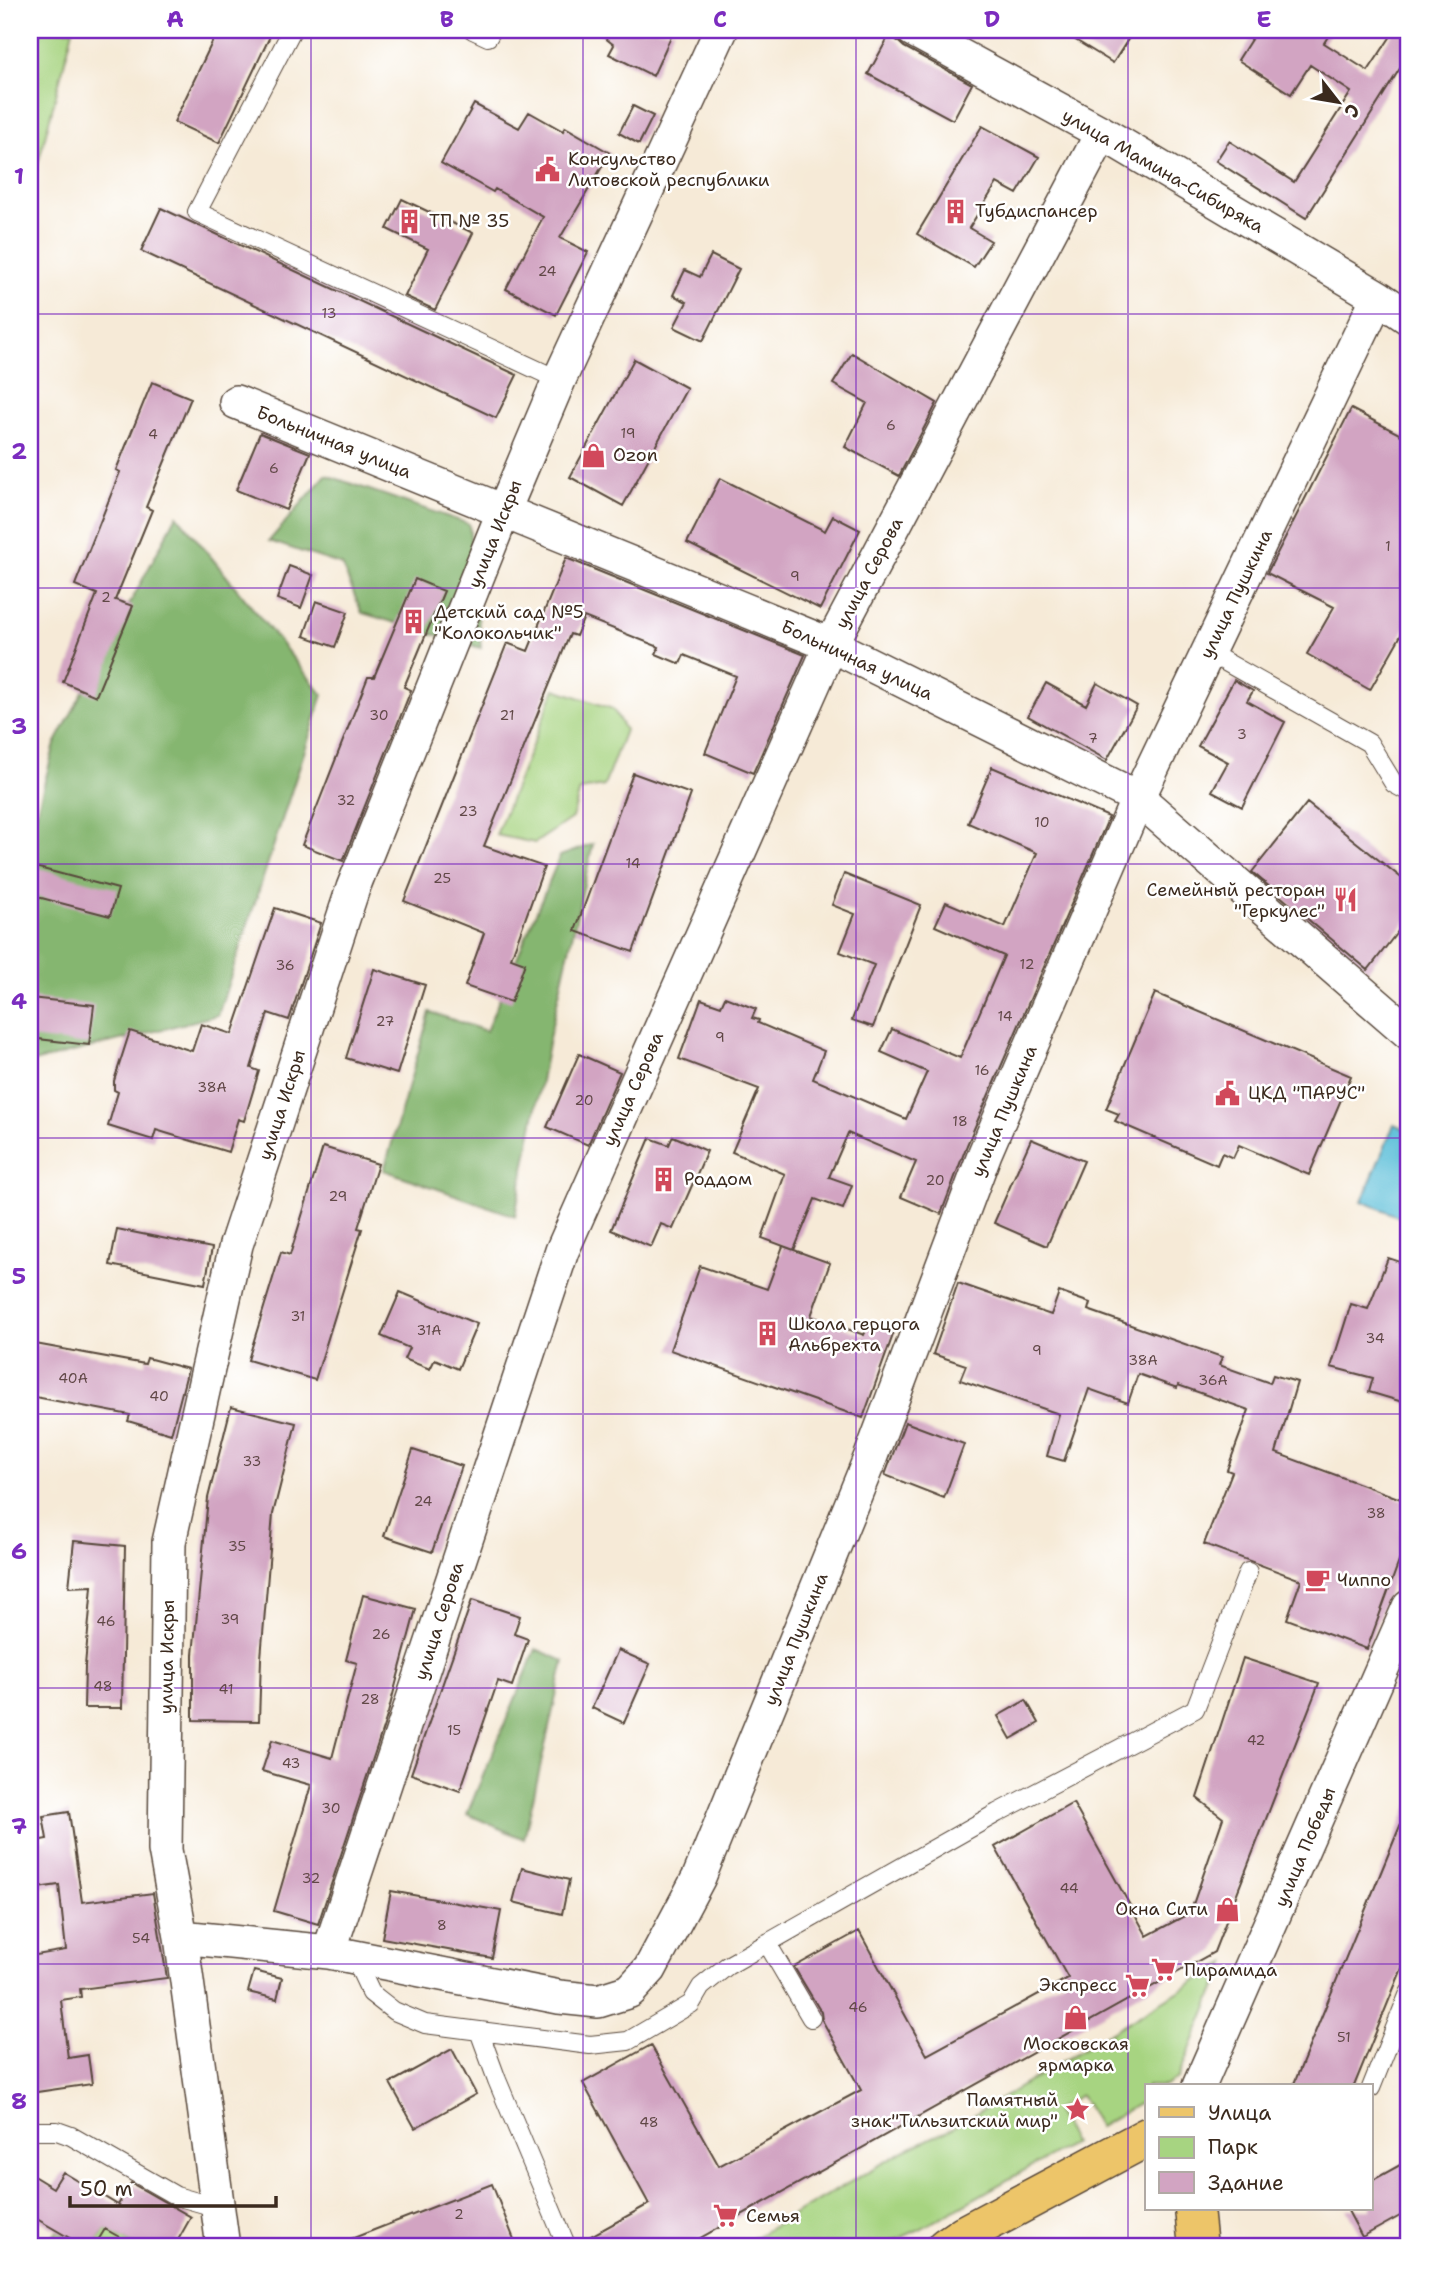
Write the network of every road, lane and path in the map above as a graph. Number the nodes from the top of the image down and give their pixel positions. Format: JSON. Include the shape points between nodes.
{"nodes":[{"id":1,"x":292,"y":30,"type":"edge"},
{"id":2,"x":473,"y":30,"type":"edge"},
{"id":3,"x":492,"y":30,"type":"edge"},
{"id":4,"x":721,"y":30,"type":"edge"},
{"id":5,"x":913,"y":30,"type":"edge"},
{"id":6,"x":1102,"y":133,"type":"junction"},
{"id":7,"x":1378,"y":297,"type":"junction"},
{"id":8,"x":1409,"y":318,"type":"edge"},
{"id":9,"x":559,"y":380,"type":"junction"},
{"id":10,"x":236,"y":402,"type":"dead end"},
{"id":11,"x":504,"y":510,"type":"junction"},
{"id":12,"x":831,"y":645,"type":"junction"},
{"id":13,"x":1208,"y":652,"type":"junction"},
{"id":14,"x":1409,"y":792,"type":"edge"},
{"id":15,"x":1138,"y":798,"type":"junction"},
{"id":16,"x":1409,"y":1033,"type":"edge"},
{"id":17,"x":1248,"y":1572,"type":"dead end"},
{"id":18,"x":1409,"y":1607,"type":"edge"},
{"id":19,"x":181,"y":1937,"type":"junction"},
{"id":20,"x":767,"y":1943,"type":"junction"},
{"id":21,"x":342,"y":1954,"type":"junction"},
{"id":22,"x":1409,"y":1993,"type":"edge"},
{"id":23,"x":811,"y":2018,"type":"dead end"},
{"id":24,"x":479,"y":2031,"type":"junction"},
{"id":25,"x":1200,"y":2084,"type":"edge"},
{"id":26,"x":1372,"y":2086,"type":"edge"},
{"id":27,"x":30,"y":2131,"type":"edge"},
{"id":28,"x":1145,"y":2138,"type":"edge"},
{"id":29,"x":218,"y":2208,"type":"junction"},
{"id":30,"x":1194,"y":2210,"type":"edge"},
{"id":31,"x":223,"y":2247,"type":"edge"},
{"id":32,"x":567,"y":2247,"type":"edge"},
{"id":33,"x":946,"y":2247,"type":"edge"},
{"id":34,"x":1198,"y":2247,"type":"edge"}],
"edges":[{"from":1,"to":9,"type":"lane","via":[[197,212]]},
{"from":2,"to":3,"type":"lane","via":[[488,37]]},
{"from":4,"to":9,"type":"street","name":"улица Искры"},
{"from":5,"to":6,"type":"street","name":"улица Мамина-Сибиряка"},
{"from":6,"to":7,"type":"street","name":"улица Мамина-Сибиряка"},
{"from":6,"to":12,"type":"street","name":"улица Серова"},
{"from":7,"to":8,"type":"street","name":"улица Мамина-Сибиряка"},
{"from":7,"to":13,"type":"street","name":"улица Пушкина"},
{"from":9,"to":11,"type":"street","name":"улица Искры"},
{"from":10,"to":11,"type":"street","name":"Больничная улица"},
{"from":11,"to":12,"type":"street","name":"Больничная улица"},
{"from":11,"to":19,"type":"street","name":"улица Искры","via":[[353,888],[236,1245],[169,1542],[164,1850]]},
{"from":12,"to":15,"type":"street","name":"Больничная улица"},
{"from":12,"to":21,"type":"street","name":"улица Серова","via":[[562,1251]]},
{"from":13,"to":14,"type":"lane","via":[[1369,743],[1394,784]]},
{"from":13,"to":15,"type":"street","name":"улица Пушкина"},
{"from":15,"to":16,"type":"street","name":"Больничная улица"},
{"from":15,"to":21,"type":"street","name":"улица Пушкина","via":[[985,1153],[871,1456],[699,1877],[650,1969],[630,1991],[598,2001]]},
{"from":17,"to":20,"type":"lane","via":[[1195,1709],[997,1813]]},
{"from":18,"to":25,"type":"street","name":"улица Победы"},
{"from":19,"to":21,"type":"street"},
{"from":19,"to":29,"type":"street","name":"улица Искры"},
{"from":20,"to":23,"type":"lane"},
{"from":20,"to":24,"type":"lane","via":[[727,1966],[701,1987],[691,2004],[628,2040],[590,2045]]},
{"from":21,"to":24,"type":"lane","via":[[371,1993],[394,2011],[425,2025]]},
{"from":22,"to":26,"type":"lane"},
{"from":24,"to":32,"type":"lane"},
{"from":27,"to":29,"type":"lane","via":[[71,2136],[176,2196]]},
{"from":28,"to":33,"type":"main road"},
{"from":29,"to":31,"type":"street","name":"улица Искры"},
{"from":30,"to":34,"type":"main road"}]}
